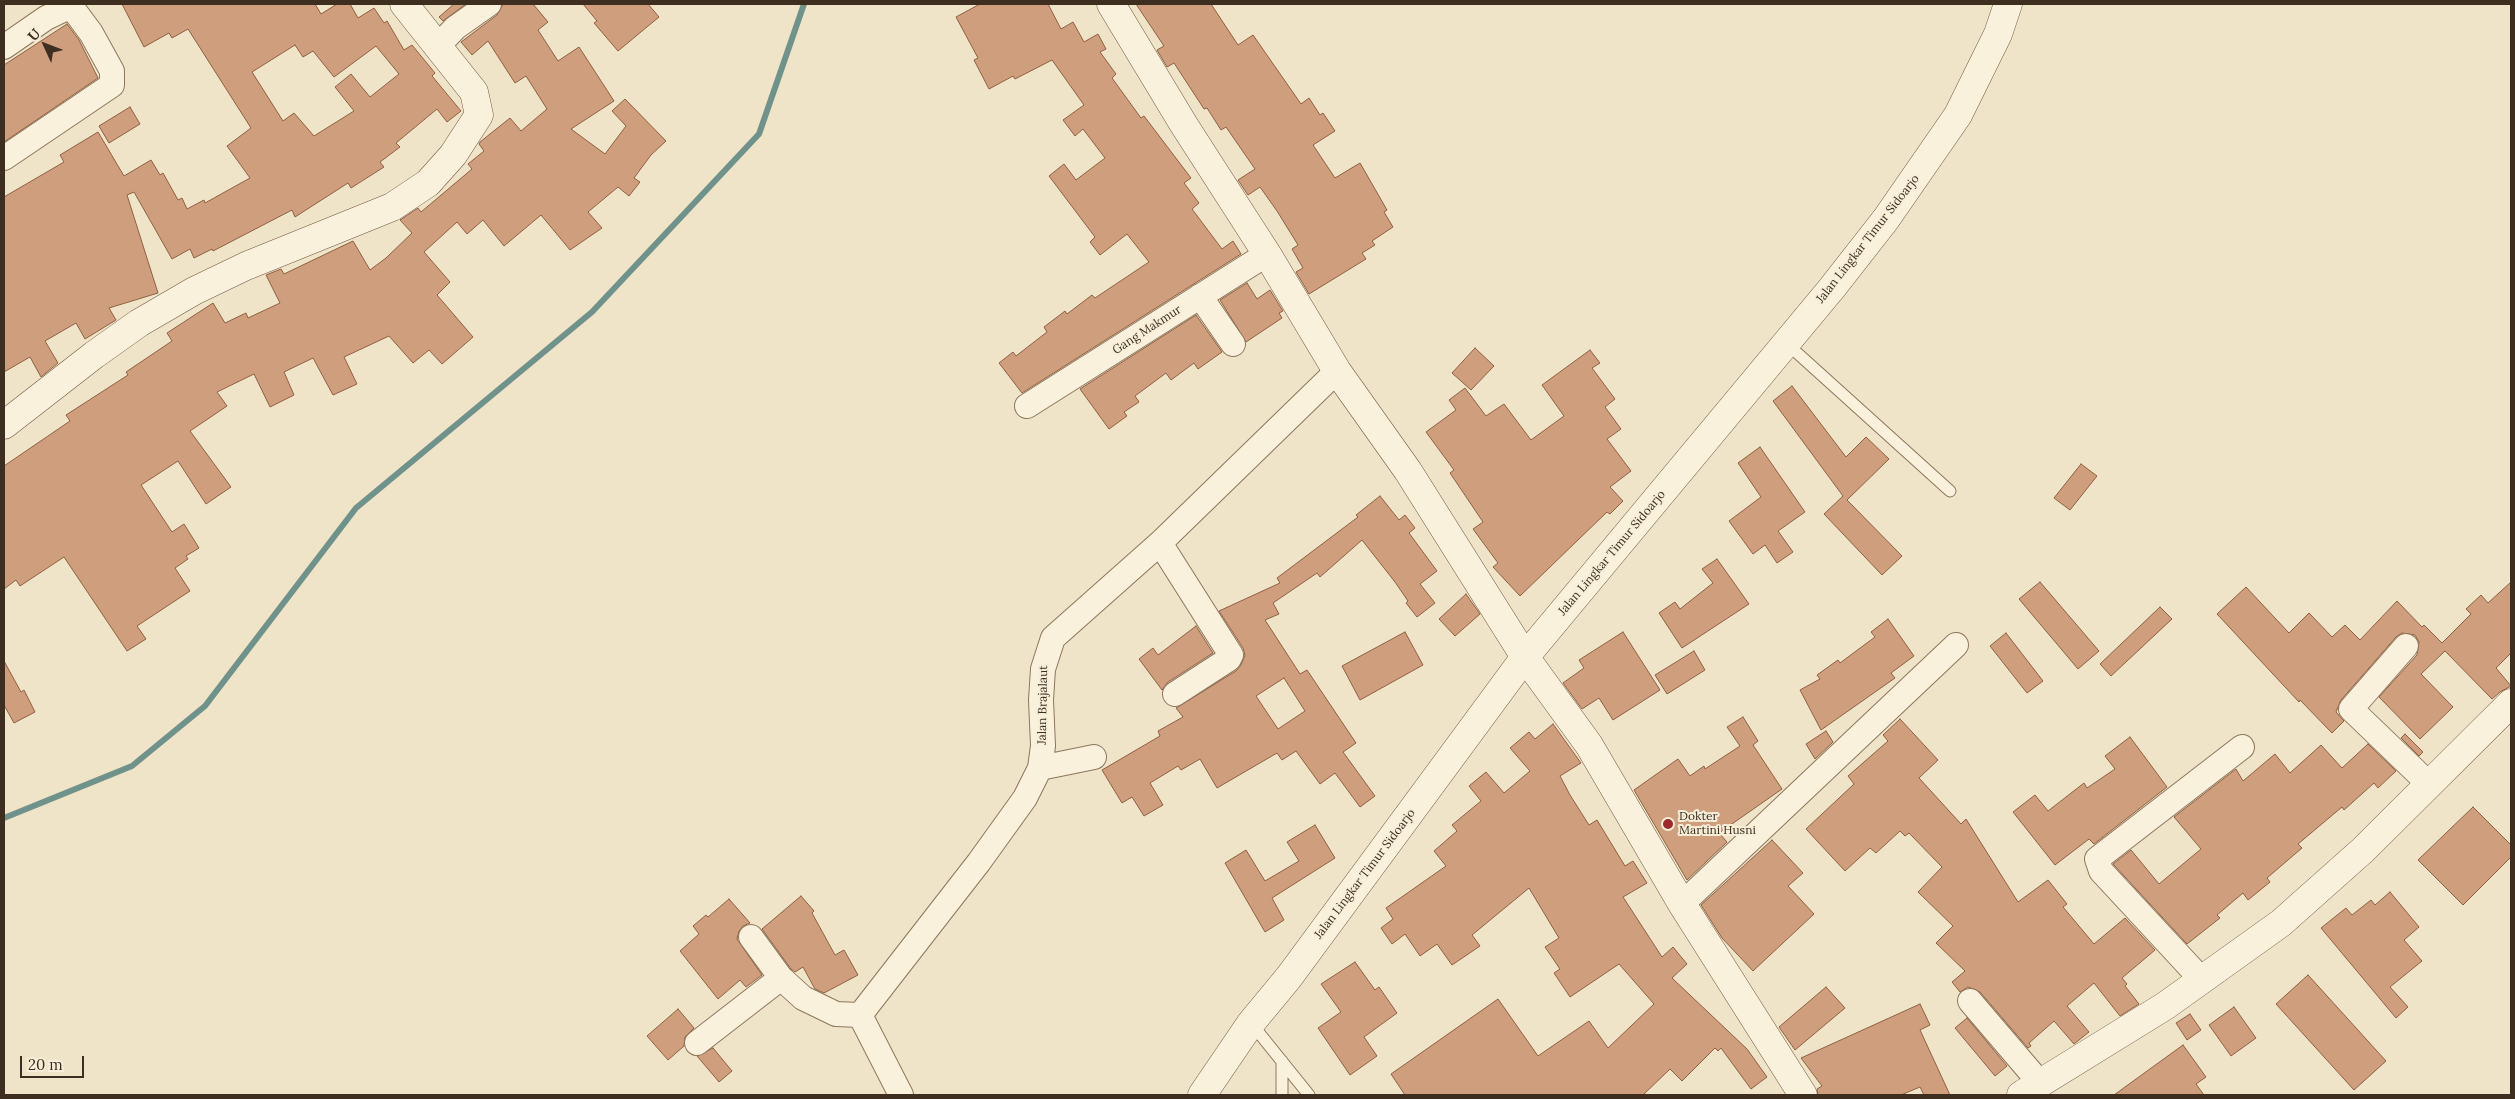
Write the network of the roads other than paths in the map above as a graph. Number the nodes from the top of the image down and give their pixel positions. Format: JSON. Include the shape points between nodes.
{"nodes":[{"id":1,"x":404,"y":4,"type":"edge"},
{"id":2,"x":489,"y":4,"type":"edge"},
{"id":3,"x":1111,"y":4,"type":"edge"},
{"id":4,"x":2008,"y":4,"type":"edge"},
{"id":5,"x":73,"y":5,"type":"edge"},
{"id":6,"x":41,"y":11,"type":"edge"},
{"id":7,"x":438,"y":46,"type":"junction"},
{"id":8,"x":4,"y":47,"type":"edge"},
{"id":9,"x":4,"y":158,"type":"edge"},
{"id":10,"x":1267,"y":254,"type":"junction"},
{"id":11,"x":1200,"y":296,"type":"junction"},
{"id":12,"x":1786,"y":342,"type":"junction"},
{"id":13,"x":1233,"y":344,"type":"dead end"},
{"id":14,"x":1331,"y":362,"type":"junction"},
{"id":15,"x":1028,"y":406,"type":"dead end"},
{"id":16,"x":4,"y":425,"type":"edge"},
{"id":17,"x":1950,"y":491,"type":"dead end"},
{"id":18,"x":1160,"y":543,"type":"junction"},
{"id":19,"x":1956,"y":645,"type":"dead end"},
{"id":20,"x":2406,"y":646,"type":"dead end"},
{"id":21,"x":1525,"y":658,"type":"junction"},
{"id":22,"x":1175,"y":694,"type":"dead end"},
{"id":23,"x":2511,"y":703,"type":"edge"},
{"id":24,"x":2242,"y":747,"type":"dead end"},
{"id":25,"x":1094,"y":758,"type":"dead end"},
{"id":26,"x":1040,"y":768,"type":"junction"},
{"id":27,"x":2429,"y":784,"type":"junction"},
{"id":28,"x":1682,"y":904,"type":"junction"},
{"id":29,"x":750,"y":937,"type":"dead end"},
{"id":30,"x":781,"y":978,"type":"junction"},
{"id":31,"x":2202,"y":980,"type":"junction"},
{"id":32,"x":1970,"y":1001,"type":"dead end"},
{"id":33,"x":860,"y":1015,"type":"junction"},
{"id":34,"x":1251,"y":1024,"type":"junction"},
{"id":35,"x":697,"y":1043,"type":"dead end"},
{"id":36,"x":1282,"y":1060,"type":"junction"},
{"id":37,"x":2030,"y":1089,"type":"edge"},
{"id":38,"x":901,"y":1095,"type":"edge"},
{"id":39,"x":1202,"y":1095,"type":"edge"},
{"id":40,"x":1282,"y":1095,"type":"edge"},
{"id":41,"x":1309,"y":1095,"type":"edge"},
{"id":42,"x":1803,"y":1095,"type":"edge"}],
"edges":[{"from":1,"to":7,"type":"street"},
{"from":2,"to":7,"type":"street","via":[[455,28]]},
{"from":3,"to":10,"type":"street"},
{"from":4,"to":12,"type":"street","name":"Jalan Lingkar Timur Sidoarjo","via":[[1998,34],[1958,115],[1886,219]]},
{"from":5,"to":6,"type":"street"},
{"from":5,"to":9,"type":"street","via":[[92,32],[112,71],[112,85]]},
{"from":6,"to":8,"type":"street"},
{"from":7,"to":16,"type":"street","via":[[474,92],[478,115],[453,155],[428,183],[392,206],[255,262],[194,291],[94,355]]},
{"from":10,"to":11,"type":"street","name":"Gang Makmur"},
{"from":10,"to":14,"type":"street"},
{"from":11,"to":13,"type":"street"},
{"from":11,"to":15,"type":"street","name":"Gang Makmur"},
{"from":12,"to":17,"type":"lane"},
{"from":12,"to":21,"type":"street","name":"Jalan Lingkar Timur Sidoarjo"},
{"from":14,"to":18,"type":"street","name":"Jalan Brajalaut"},
{"from":14,"to":21,"type":"street","via":[[1408,471]]},
{"from":18,"to":22,"type":"street","via":[[1231,655]]},
{"from":18,"to":26,"type":"street","name":"Jalan Brajalaut","via":[[1053,638],[1045,658],[1042,680]]},
{"from":19,"to":28,"type":"street"},
{"from":20,"to":27,"type":"street","via":[[2351,709]]},
{"from":21,"to":28,"type":"street","via":[[1589,745]]},
{"from":21,"to":34,"type":"street","name":"Jalan Lingkar Timur Sidoarjo"},
{"from":23,"to":27,"type":"street"},
{"from":24,"to":31,"type":"street","via":[[2096,859],[2102,871]]},
{"from":25,"to":26,"type":"street"},
{"from":26,"to":33,"type":"street","name":"Jalan Brajalaut","via":[[1025,798],[979,862]]},
{"from":27,"to":31,"type":"street","via":[[2363,850],[2281,923]]},
{"from":28,"to":42,"type":"street"},
{"from":29,"to":30,"type":"street"},
{"from":30,"to":33,"type":"street","via":[[803,998],[829,1011]]},
{"from":30,"to":35,"type":"street"},
{"from":31,"to":37,"type":"street"},
{"from":32,"to":37,"type":"street"},
{"from":33,"to":38,"type":"street"},
{"from":34,"to":36,"type":"lane"},
{"from":34,"to":39,"type":"street","name":"Jalan Lingkar Timur Sidoarjo"},
{"from":36,"to":40,"type":"lane"},
{"from":36,"to":41,"type":"lane"}]}
